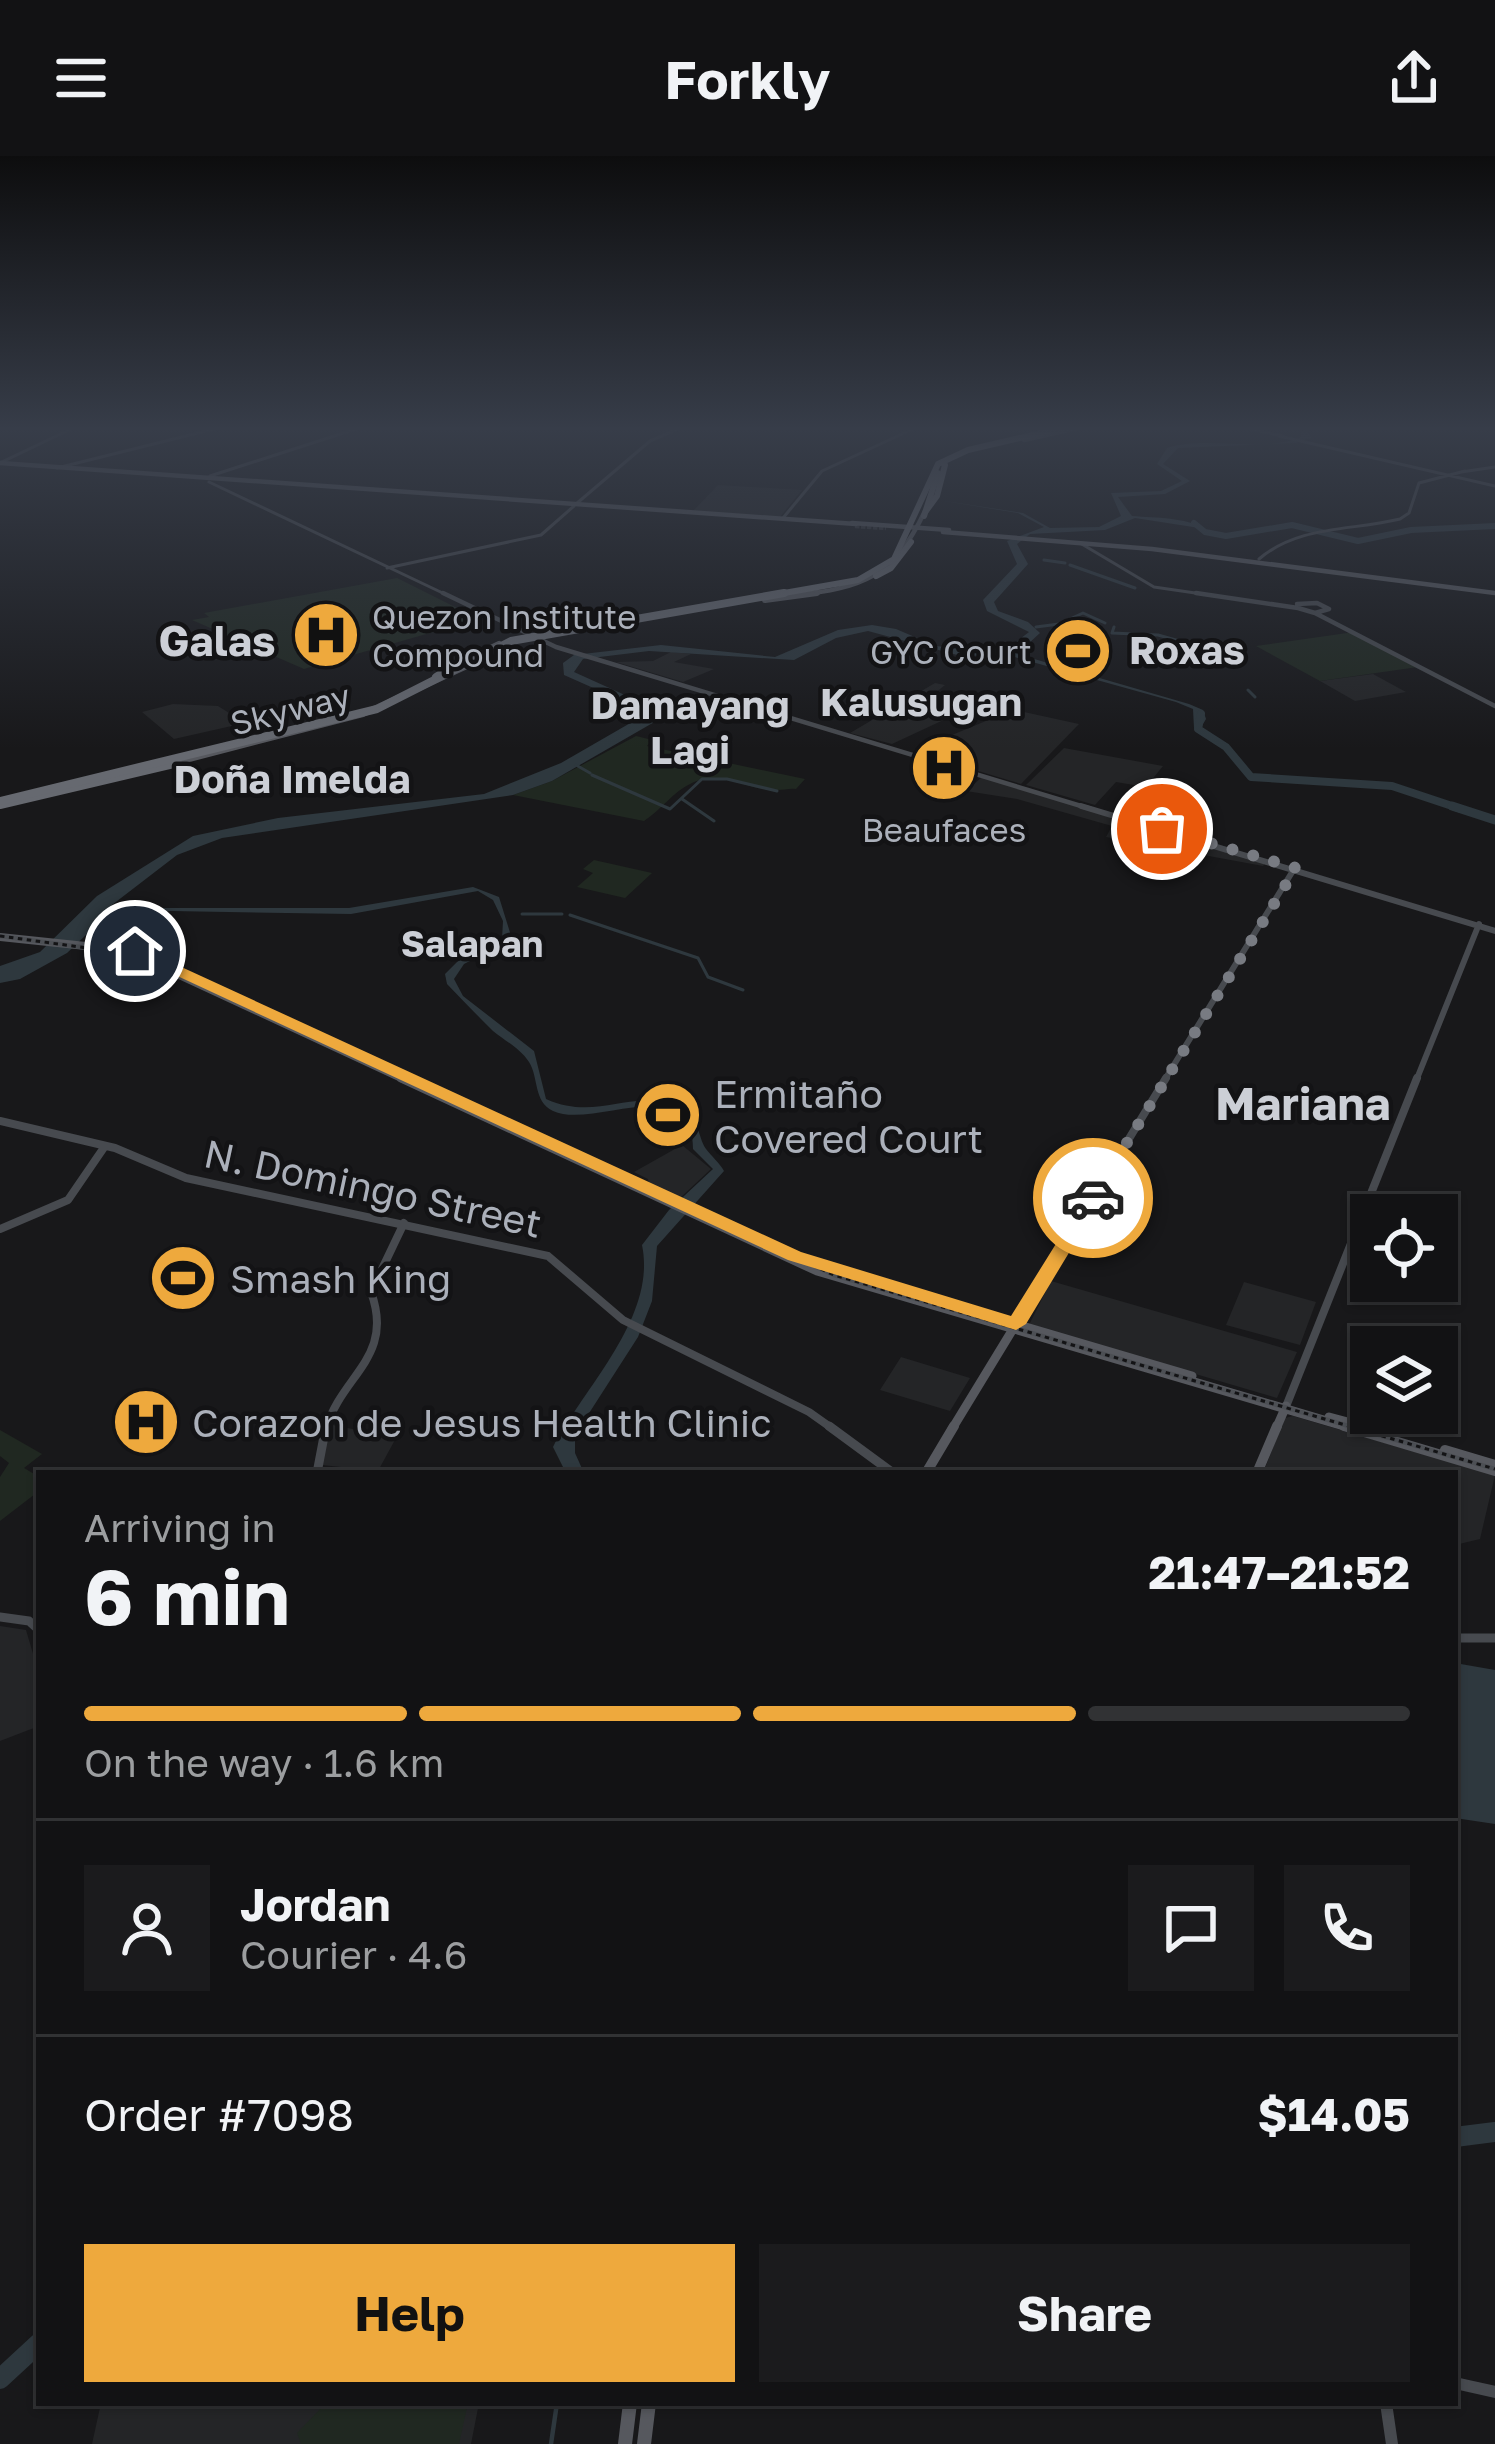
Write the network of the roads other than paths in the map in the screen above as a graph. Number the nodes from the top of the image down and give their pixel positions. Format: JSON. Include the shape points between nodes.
{"nodes":[{"id":1,"x":317,"y":535,"type":"edge"},
{"id":2,"x":541,"y":535,"type":"edge"},
{"id":3,"x":905,"y":535,"type":"edge"},
{"id":4,"x":906,"y":535,"type":"edge"},
{"id":5,"x":913,"y":535,"type":"edge"},
{"id":6,"x":914,"y":535,"type":"edge"},
{"id":7,"x":995,"y":535,"type":"edge"},
{"id":8,"x":995,"y":535,"type":"edge"},
{"id":9,"x":1316,"y":535,"type":"edge"},
{"id":10,"x":1012,"y":536,"type":"junction"},
{"id":11,"x":1028,"y":537,"type":"junction"},
{"id":12,"x":911,"y":542,"type":"junction"},
{"id":13,"x":1077,"y":542,"type":"junction"},
{"id":14,"x":899,"y":546,"type":"junction"},
{"id":15,"x":1170,"y":548,"type":"junction"},
{"id":16,"x":1187,"y":554,"type":"junction"},
{"id":17,"x":898,"y":556,"type":"junction"},
{"id":18,"x":1261,"y":559,"type":"junction"},
{"id":19,"x":385,"y":568,"type":"junction"},
{"id":20,"x":1440,"y":584,"type":"junction"},
{"id":21,"x":1495,"y":591,"type":"edge"},
{"id":22,"x":1271,"y":602,"type":"junction"},
{"id":23,"x":1295,"y":607,"type":"junction"},
{"id":24,"x":1324,"y":612,"type":"junction"},
{"id":25,"x":1315,"y":613,"type":"junction"},
{"id":26,"x":645,"y":617,"type":"junction"},
{"id":27,"x":527,"y":638,"type":"junction"},
{"id":28,"x":433,"y":680,"type":"joint"},
{"id":29,"x":1495,"y":704,"type":"edge"},
{"id":30,"x":251,"y":744,"type":"junction"},
{"id":31,"x":113,"y":779,"type":"junction"},
{"id":32,"x":84,"y":785,"type":"junction"},
{"id":33,"x":0,"y":803,"type":"edge"},
{"id":34,"x":1106,"y":812,"type":"junction"},
{"id":35,"x":1119,"y":824,"type":"dead end"},
{"id":36,"x":1296,"y":868,"type":"junction"},
{"id":37,"x":1479,"y":924,"type":"junction"},
{"id":38,"x":1495,"y":931,"type":"edge"},
{"id":39,"x":0,"y":935,"type":"edge"},
{"id":40,"x":0,"y":1121,"type":"edge"},
{"id":41,"x":106,"y":1145,"type":"junction"},
{"id":42,"x":404,"y":1222,"type":"junction"},
{"id":43,"x":0,"y":1229,"type":"edge"},
{"id":44,"x":1014,"y":1327,"type":"junction"},
{"id":45,"x":1285,"y":1407,"type":"junction"},
{"id":46,"x":1495,"y":1468,"type":"edge"},
{"id":47,"x":318,"y":1470,"type":"edge"},
{"id":48,"x":889,"y":1470,"type":"edge"},
{"id":49,"x":928,"y":1470,"type":"edge"},
{"id":50,"x":1258,"y":1470,"type":"edge"},
{"id":51,"x":0,"y":1617,"type":"edge"},
{"id":52,"x":36,"y":1627,"type":"edge"},
{"id":53,"x":1458,"y":1638,"type":"edge"},
{"id":54,"x":1495,"y":1638,"type":"edge"},
{"id":55,"x":1458,"y":2384,"type":"edge"},
{"id":56,"x":1495,"y":2392,"type":"edge"},
{"id":57,"x":630,"y":2406,"type":"edge"},
{"id":58,"x":649,"y":2406,"type":"edge"},
{"id":59,"x":1388,"y":2407,"type":"edge"},
{"id":60,"x":625,"y":2444,"type":"edge"},
{"id":61,"x":644,"y":2444,"type":"edge"},
{"id":62,"x":1392,"y":2444,"type":"edge"}],
"edges":[{"from":1,"to":19,"type":"main road"},
{"from":2,"to":19,"type":"main road"},
{"from":3,"to":14,"type":"main road"},
{"from":4,"to":26,"type":"highway","name":"Skyway","bridge":true,"via":[[872,575]]},
{"from":5,"to":26,"type":"highway","name":"Skyway","bridge":true,"via":[[877,576]]},
{"from":6,"to":12,"type":"main road"},
{"from":7,"to":10,"type":"main road"},
{"from":8,"to":10,"type":"main road"},
{"from":9,"to":18,"type":"main road","via":[[1273,545]]},
{"from":10,"to":11,"type":"main road"},
{"from":11,"to":13,"type":"main road"},
{"from":11,"to":15,"type":"main road"},
{"from":12,"to":17,"type":"highway"},
{"from":12,"to":27,"type":"main road","via":[[894,568],[855,585]]},
{"from":13,"to":16,"type":"main road"},
{"from":13,"to":22,"type":"main road","via":[[1154,587]]},
{"from":14,"to":17,"type":"highway"},
{"from":14,"to":27,"type":"main road","via":[[857,580]]},
{"from":15,"to":16,"type":"main road"},
{"from":15,"to":18,"type":"main road"},
{"from":16,"to":20,"type":"main road"},
{"from":17,"to":26,"type":"highway","bridge":true,"via":[[885,572],[840,587]]},
{"from":18,"to":20,"type":"main road"},
{"from":19,"to":27,"type":"main road"},
{"from":20,"to":21,"type":"main road"},
{"from":22,"to":23,"type":"main road"},
{"from":22,"to":23,"type":"main road"},
{"from":23,"to":24,"type":"main road","via":[[1322,604]]},
{"from":23,"to":25,"type":"main road"},
{"from":24,"to":25,"type":"main road"},
{"from":24,"to":29,"type":"main road"},
{"from":25,"to":29,"type":"main road"},
{"from":26,"to":27,"type":"highway","name":"Skyway","bridge":true},
{"from":26,"to":30,"type":"highway","name":"Skyway","bridge":true,"via":[[505,646],[398,705]]},
{"from":27,"to":28,"type":"highway","bridge":true,"via":[[488,646]]},
{"from":27,"to":32,"type":"main road","via":[[380,712]]},
{"from":27,"to":33,"type":"highway","name":"Skyway","bridge":true,"via":[[363,713]]},
{"from":27,"to":34,"type":"main road"},
{"from":28,"to":33,"type":"main road","via":[[348,717]]},
{"from":30,"to":31,"type":"highway","bridge":true},
{"from":30,"to":33,"type":"highway","name":"Skyway","bridge":true},
{"from":31,"to":32,"type":"highway","bridge":true},
{"from":31,"to":33,"type":"highway","bridge":true},
{"from":32,"to":33,"type":"main road"},
{"from":34,"to":35,"type":"main road"},
{"from":34,"to":36,"type":"main road"},
{"from":36,"to":37,"type":"main road"},
{"from":36,"to":44,"type":"main road"},
{"from":37,"to":38,"type":"main road"},
{"from":37,"to":45,"type":"main road"},
{"from":39,"to":44,"type":"main road","via":[[150,957],[817,1271]]},
{"from":40,"to":41,"type":"main road","name":"N. Domingo Street"},
{"from":41,"to":42,"type":"main road","name":"N. Domingo Street","via":[[186,1178]]},
{"from":41,"to":43,"type":"main road","via":[[68,1200]]},
{"from":42,"to":47,"type":"main road","via":[[371,1292],[381,1324],[374,1345],[327,1422]]},
{"from":42,"to":48,"type":"main road","name":"N. Domingo Street","via":[[548,1256],[622,1320],[809,1412]]},
{"from":44,"to":45,"type":"main road"},
{"from":44,"to":49,"type":"main road"},
{"from":45,"to":46,"type":"main road"},
{"from":45,"to":50,"type":"main road"},
{"from":51,"to":52,"type":"main road"},
{"from":53,"to":54,"type":"main road"},
{"from":55,"to":56,"type":"main road"},
{"from":57,"to":60,"type":"main road"},
{"from":58,"to":61,"type":"main road"},
{"from":59,"to":62,"type":"main road"}]}
